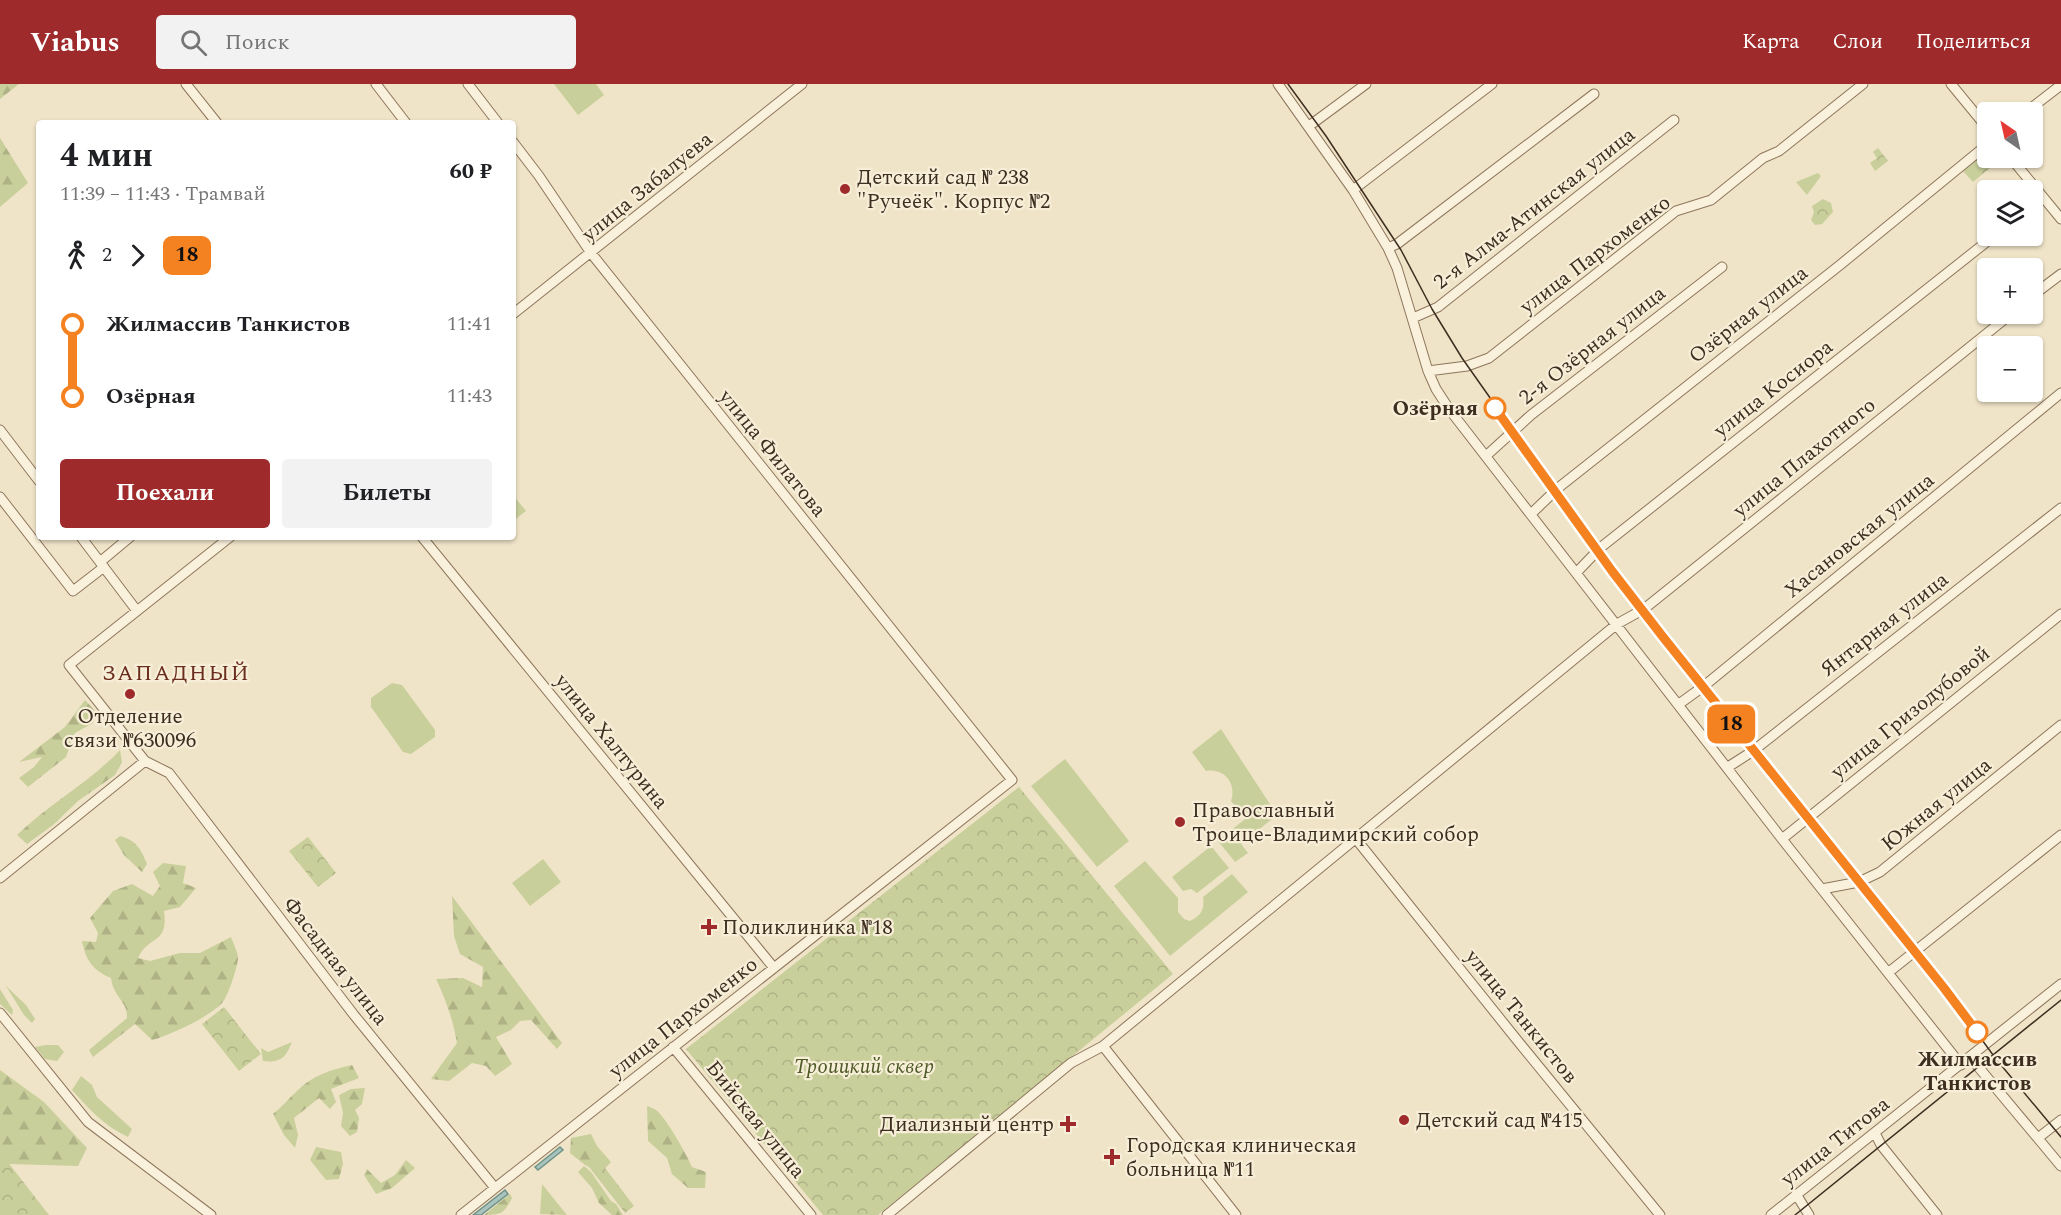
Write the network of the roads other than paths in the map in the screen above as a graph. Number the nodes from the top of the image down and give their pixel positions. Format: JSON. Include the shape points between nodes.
{"nodes":[{"id":1,"x":186,"y":84,"type":"edge"},
{"id":2,"x":376,"y":84,"type":"edge"},
{"id":3,"x":468,"y":84,"type":"edge"},
{"id":4,"x":802,"y":84,"type":"edge"},
{"id":5,"x":1278,"y":84,"type":"edge"},
{"id":6,"x":1366,"y":84,"type":"edge"},
{"id":7,"x":1492,"y":84,"type":"edge"},
{"id":8,"x":1863,"y":84,"type":"edge"},
{"id":9,"x":1951,"y":84,"type":"edge"},
{"id":10,"x":2061,"y":85,"type":"edge"},
{"id":11,"x":1594,"y":94,"type":"dead end"},
{"id":12,"x":2039,"y":102,"type":"edge"},
{"id":13,"x":1977,"y":116,"type":"edge"},
{"id":14,"x":215,"y":120,"type":"edge"},
{"id":15,"x":404,"y":120,"type":"edge"},
{"id":16,"x":496,"y":120,"type":"edge"},
{"id":17,"x":1674,"y":120,"type":"dead end"},
{"id":18,"x":1310,"y":126,"type":"junction"},
{"id":19,"x":516,"y":146,"type":"edge"},
{"id":20,"x":1977,"y":153,"type":"edge"},
{"id":21,"x":2019,"y":168,"type":"edge"},
{"id":22,"x":2029,"y":180,"type":"edge"},
{"id":23,"x":1353,"y":190,"type":"junction"},
{"id":24,"x":2043,"y":197,"type":"edge"},
{"id":25,"x":2061,"y":219,"type":"edge"},
{"id":26,"x":1981,"y":246,"type":"edge"},
{"id":27,"x":1388,"y":248,"type":"junction"},
{"id":28,"x":591,"y":254,"type":"junction"},
{"id":29,"x":1722,"y":267,"type":"dead end"},
{"id":30,"x":2061,"y":273,"type":"edge"},
{"id":31,"x":2043,"y":288,"type":"edge"},
{"id":32,"x":516,"y":312,"type":"edge"},
{"id":33,"x":1413,"y":318,"type":"junction"},
{"id":34,"x":1999,"y":324,"type":"edge"},
{"id":35,"x":1428,"y":371,"type":"junction"},
{"id":36,"x":2061,"y":393,"type":"edge"},
{"id":37,"x":0,"y":430,"type":"edge"},
{"id":38,"x":1487,"y":455,"type":"junction"},
{"id":39,"x":36,"y":477,"type":"edge"},
{"id":40,"x":0,"y":497,"type":"edge"},
{"id":41,"x":2061,"y":508,"type":"edge"},
{"id":42,"x":1532,"y":513,"type":"junction"},
{"id":43,"x":83,"y":540,"type":"edge"},
{"id":44,"x":127,"y":540,"type":"edge"},
{"id":45,"x":226,"y":540,"type":"edge"},
{"id":46,"x":424,"y":540,"type":"edge"},
{"id":47,"x":102,"y":564,"type":"junction"},
{"id":48,"x":1577,"y":572,"type":"junction"},
{"id":49,"x":137,"y":611,"type":"junction"},
{"id":50,"x":2061,"y":614,"type":"edge"},
{"id":51,"x":1617,"y":624,"type":"junction"},
{"id":52,"x":1679,"y":704,"type":"junction"},
{"id":53,"x":2061,"y":725,"type":"edge"},
{"id":54,"x":146,"y":761,"type":"junction"},
{"id":55,"x":1728,"y":767,"type":"junction"},
{"id":56,"x":1012,"y":780,"type":"joint"},
{"id":57,"x":2061,"y":836,"type":"edge"},
{"id":58,"x":1356,"y":839,"type":"junction"},
{"id":59,"x":1782,"y":839,"type":"junction"},
{"id":60,"x":0,"y":878,"type":"edge"},
{"id":61,"x":1822,"y":889,"type":"junction"},
{"id":62,"x":774,"y":968,"type":"junction"},
{"id":63,"x":1888,"y":972,"type":"junction"},
{"id":64,"x":2061,"y":984,"type":"edge"},
{"id":65,"x":0,"y":1013,"type":"edge"},
{"id":66,"x":1103,"y":1046,"type":"junction"},
{"id":67,"x":673,"y":1047,"type":"junction"},
{"id":68,"x":1970,"y":1058,"type":"junction"},
{"id":69,"x":1961,"y":1065,"type":"junction"},
{"id":70,"x":2061,"y":1120,"type":"edge"},
{"id":71,"x":1875,"y":1133,"type":"junction"},
{"id":72,"x":2038,"y":1138,"type":"junction"},
{"id":73,"x":2061,"y":1166,"type":"edge"},
{"id":74,"x":495,"y":1188,"type":"junction"},
{"id":75,"x":1796,"y":1194,"type":"junction"},
{"id":76,"x":211,"y":1215,"type":"edge"},
{"id":77,"x":461,"y":1215,"type":"edge"},
{"id":78,"x":811,"y":1215,"type":"edge"},
{"id":79,"x":887,"y":1215,"type":"edge"},
{"id":80,"x":1236,"y":1215,"type":"edge"},
{"id":81,"x":1660,"y":1215,"type":"edge"},
{"id":82,"x":1770,"y":1215,"type":"edge"},
{"id":83,"x":1809,"y":1215,"type":"edge"},
{"id":84,"x":1937,"y":1215,"type":"edge"}],
"edges":[{"from":1,"to":14,"type":"street"},
{"from":2,"to":15,"type":"street"},
{"from":3,"to":16,"type":"street"},
{"from":4,"to":28,"type":"street","name":"улица Забалуева"},
{"from":5,"to":18,"type":"street"},
{"from":6,"to":18,"type":"street"},
{"from":7,"to":23,"type":"street"},
{"from":8,"to":35,"type":"street","name":"улица Пархоменко","via":[[1711,200],[1676,211],[1489,358],[1467,366]]},
{"from":9,"to":13,"type":"street"},
{"from":10,"to":12,"type":"street"},
{"from":11,"to":27,"type":"street"},
{"from":17,"to":33,"type":"street","name":"2-я Алма-Атинская улица","via":[[1438,307]]},
{"from":18,"to":23,"type":"street"},
{"from":19,"to":28,"type":"street","name":"улица Филатова"},
{"from":20,"to":42,"type":"street","name":"Озёрная улица","via":[[1558,488]]},
{"from":21,"to":22,"type":"street"},
{"from":23,"to":27,"type":"street"},
{"from":24,"to":25,"type":"street"},
{"from":26,"to":48,"type":"street","name":"улица Косиора","via":[[1600,548]]},
{"from":27,"to":33,"type":"street"},
{"from":28,"to":32,"type":"street","name":"улица Забалуева"},
{"from":28,"to":56,"type":"street","name":"улица Филатова"},
{"from":29,"to":38,"type":"street","name":"2-я Озёрная улица","via":[[1531,415]]},
{"from":30,"to":31,"type":"street"},
{"from":33,"to":35,"type":"street"},
{"from":34,"to":51,"type":"street","name":"улица Плахотного","via":[[1644,609]]},
{"from":35,"to":38,"type":"street","via":[[1449,409]]},
{"from":36,"to":52,"type":"street","name":"Хасановская улица"},
{"from":37,"to":39,"type":"street"},
{"from":38,"to":42,"type":"street"},
{"from":40,"to":47,"type":"street","via":[[73,591]]},
{"from":41,"to":55,"type":"street","name":"Янтарная улица"},
{"from":42,"to":48,"type":"street"},
{"from":43,"to":47,"type":"street"},
{"from":44,"to":47,"type":"street"},
{"from":45,"to":49,"type":"street"},
{"from":46,"to":62,"type":"street","name":"улица Халтурина"},
{"from":47,"to":49,"type":"street"},
{"from":48,"to":51,"type":"street"},
{"from":49,"to":54,"type":"street","via":[[69,665]]},
{"from":50,"to":59,"type":"street","name":"улица Гризодубовой"},
{"from":51,"to":52,"type":"street"},
{"from":51,"to":58,"type":"street"},
{"from":52,"to":55,"type":"street"},
{"from":53,"to":61,"type":"street","name":"Южная улица","via":[[1880,872],[1859,882]]},
{"from":54,"to":60,"type":"street"},
{"from":54,"to":74,"type":"street","name":"Фасадная улица","via":[[169,773],[354,1015]]},
{"from":55,"to":59,"type":"street"},
{"from":56,"to":62,"type":"street","name":"улица Пархоменко"},
{"from":57,"to":63,"type":"street"},
{"from":58,"to":66,"type":"street"},
{"from":58,"to":81,"type":"street","name":"улица Танкистов"},
{"from":59,"to":61,"type":"street"},
{"from":61,"to":63,"type":"street"},
{"from":62,"to":67,"type":"street","name":"улица Пархоменко"},
{"from":63,"to":69,"type":"street"},
{"from":64,"to":68,"type":"street","name":"улица Титова"},
{"from":65,"to":76,"type":"street","via":[[88,1122]]},
{"from":66,"to":79,"type":"street","via":[[1071,1063]]},
{"from":66,"to":80,"type":"street"},
{"from":67,"to":74,"type":"street","name":"улица Пархоменко"},
{"from":67,"to":78,"type":"street","name":"Бийская улица"},
{"from":68,"to":69,"type":"street","name":"улица Титова"},
{"from":68,"to":72,"type":"street"},
{"from":69,"to":71,"type":"street","name":"улица Титова"},
{"from":70,"to":72,"type":"street"},
{"from":71,"to":75,"type":"street","name":"улица Титова"},
{"from":71,"to":84,"type":"street"},
{"from":72,"to":73,"type":"street"},
{"from":74,"to":77,"type":"street","name":"улица Пархоменко"},
{"from":75,"to":82,"type":"street","name":"улица Титова"},
{"from":75,"to":83,"type":"street"}]}
